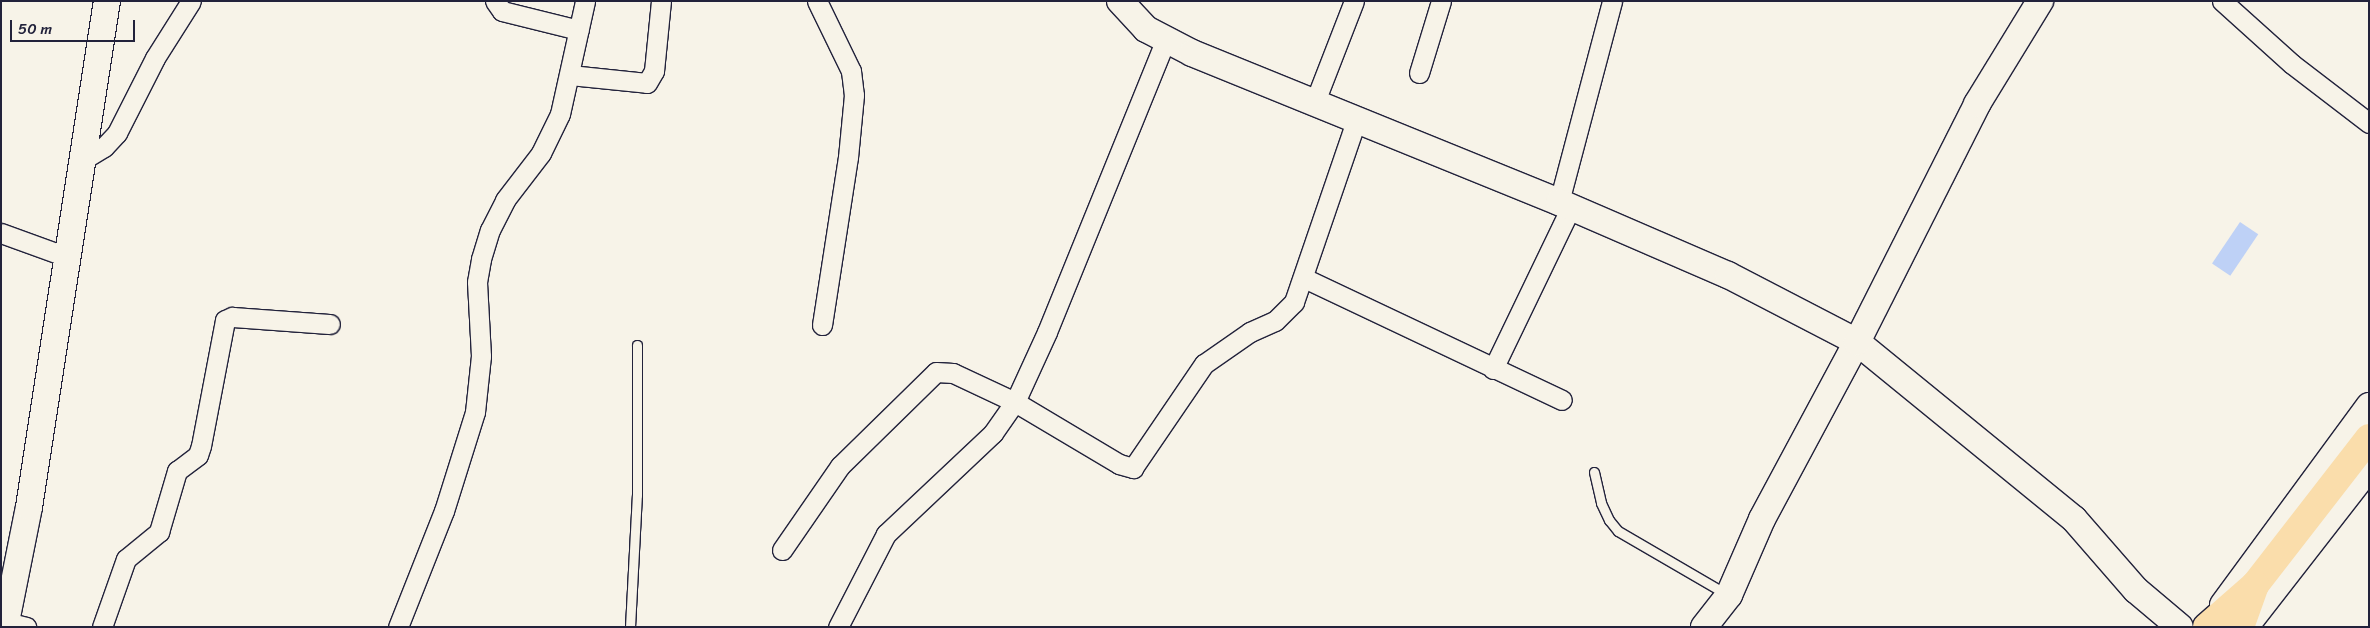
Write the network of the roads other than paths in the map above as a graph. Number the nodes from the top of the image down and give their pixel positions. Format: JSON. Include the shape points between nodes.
{"nodes":[{"id":1,"x":107,"y":1,"type":"edge"},
{"id":2,"x":191,"y":1,"type":"edge"},
{"id":3,"x":495,"y":1,"type":"edge"},
{"id":4,"x":585,"y":1,"type":"edge"},
{"id":5,"x":661,"y":1,"type":"edge"},
{"id":6,"x":818,"y":1,"type":"edge"},
{"id":7,"x":1120,"y":1,"type":"edge"},
{"id":8,"x":1354,"y":1,"type":"edge"},
{"id":9,"x":1442,"y":1,"type":"edge"},
{"id":10,"x":1612,"y":1,"type":"edge"},
{"id":11,"x":2040,"y":1,"type":"edge"},
{"id":12,"x":2222,"y":1,"type":"edge"},
{"id":13,"x":579,"y":30,"type":"junction"},
{"id":14,"x":1165,"y":41,"type":"junction"},
{"id":15,"x":1419,"y":73,"type":"dead end"},
{"id":16,"x":570,"y":75,"type":"junction"},
{"id":17,"x":1314,"y":104,"type":"junction"},
{"id":18,"x":1356,"y":121,"type":"junction"},
{"id":19,"x":2369,"y":123,"type":"edge"},
{"id":20,"x":84,"y":159,"type":"junction"},
{"id":21,"x":1565,"y":205,"type":"junction"},
{"id":22,"x":1,"y":233,"type":"edge"},
{"id":23,"x":67,"y":256,"type":"junction"},
{"id":24,"x":1304,"y":278,"type":"junction"},
{"id":25,"x":330,"y":324,"type":"dead end"},
{"id":26,"x":822,"y":326,"type":"dead end"},
{"id":27,"x":1857,"y":342,"type":"junction"},
{"id":28,"x":637,"y":345,"type":"dead end"},
{"id":29,"x":1493,"y":369,"type":"junction"},
{"id":30,"x":1562,"y":400,"type":"dead end"},
{"id":31,"x":1015,"y":402,"type":"junction"},
{"id":32,"x":2369,"y":406,"type":"edge"},
{"id":33,"x":2369,"y":438,"type":"edge"},
{"id":34,"x":2369,"y":468,"type":"edge"},
{"id":35,"x":1594,"y":472,"type":"dead end"},
{"id":36,"x":782,"y":550,"type":"dead end"},
{"id":37,"x":2255,"y":585,"type":"junction"},
{"id":38,"x":1729,"y":595,"type":"junction"},
{"id":39,"x":2210,"y":623,"type":"edge"},
{"id":40,"x":12,"y":625,"type":"edge"},
{"id":41,"x":102,"y":627,"type":"edge"},
{"id":42,"x":398,"y":627,"type":"edge"},
{"id":43,"x":630,"y":627,"type":"edge"},
{"id":44,"x":838,"y":627,"type":"edge"},
{"id":45,"x":1704,"y":627,"type":"edge"},
{"id":46,"x":2180,"y":627,"type":"edge"},
{"id":47,"x":2240,"y":627,"type":"edge"},
{"id":48,"x":2245,"y":627,"type":"edge"}],
"edges":[{"from":1,"to":20,"type":"street"},
{"from":2,"to":20,"type":"street","via":[[155,58],[117,133],[104,147]]},
{"from":3,"to":13,"type":"street","via":[[502,11]]},
{"from":4,"to":13,"type":"street"},
{"from":5,"to":16,"type":"street","via":[[654,71],[647,82]]},
{"from":6,"to":26,"type":"street","via":[[851,71],[854,95],[848,158]]},
{"from":7,"to":14,"type":"street","via":[[1146,29]]},
{"from":8,"to":17,"type":"street"},
{"from":9,"to":15,"type":"street"},
{"from":10,"to":21,"type":"street"},
{"from":11,"to":27,"type":"street","via":[[1977,104]]},
{"from":12,"to":19,"type":"street","via":[[2292,64]]},
{"from":13,"to":16,"type":"street"},
{"from":14,"to":17,"type":"street"},
{"from":14,"to":31,"type":"street","via":[[1047,332]]},
{"from":16,"to":42,"type":"street","via":[[551,135],[505,200],[490,230],[477,282],[481,356],[475,412],[444,511]]},
{"from":17,"to":18,"type":"street"},
{"from":18,"to":21,"type":"street"},
{"from":18,"to":24,"type":"street"},
{"from":20,"to":23,"type":"street"},
{"from":21,"to":27,"type":"street","via":[[1728,275]]},
{"from":21,"to":29,"type":"street"},
{"from":22,"to":23,"type":"street"},
{"from":23,"to":40,"type":"street"},
{"from":24,"to":29,"type":"street"},
{"from":24,"to":31,"type":"street","via":[[1294,302],[1275,321],[1250,332],[1204,364],[1133,468],[1119,464]]},
{"from":25,"to":41,"type":"street","via":[[232,317],[225,320],[198,455],[177,471],[159,532],[126,559]]},
{"from":27,"to":38,"type":"street","via":[[1762,519]]},
{"from":27,"to":46,"type":"street","via":[[2074,519],[2136,590]]},
{"from":28,"to":43,"type":"lane","via":[[637,495]]},
{"from":29,"to":30,"type":"street"},
{"from":31,"to":36,"type":"street","via":[[953,373],[936,372],[840,466]]},
{"from":31,"to":44,"type":"street","via":[[993,433],[886,534]]},
{"from":32,"to":39,"type":"street"},
{"from":33,"to":37,"type":"main road"},
{"from":34,"to":48,"type":"street"},
{"from":35,"to":38,"type":"lane","via":[[1601,503],[1618,531]]},
{"from":37,"to":39,"type":"main road"},
{"from":37,"to":47,"type":"main road"},
{"from":38,"to":45,"type":"street"}]}
